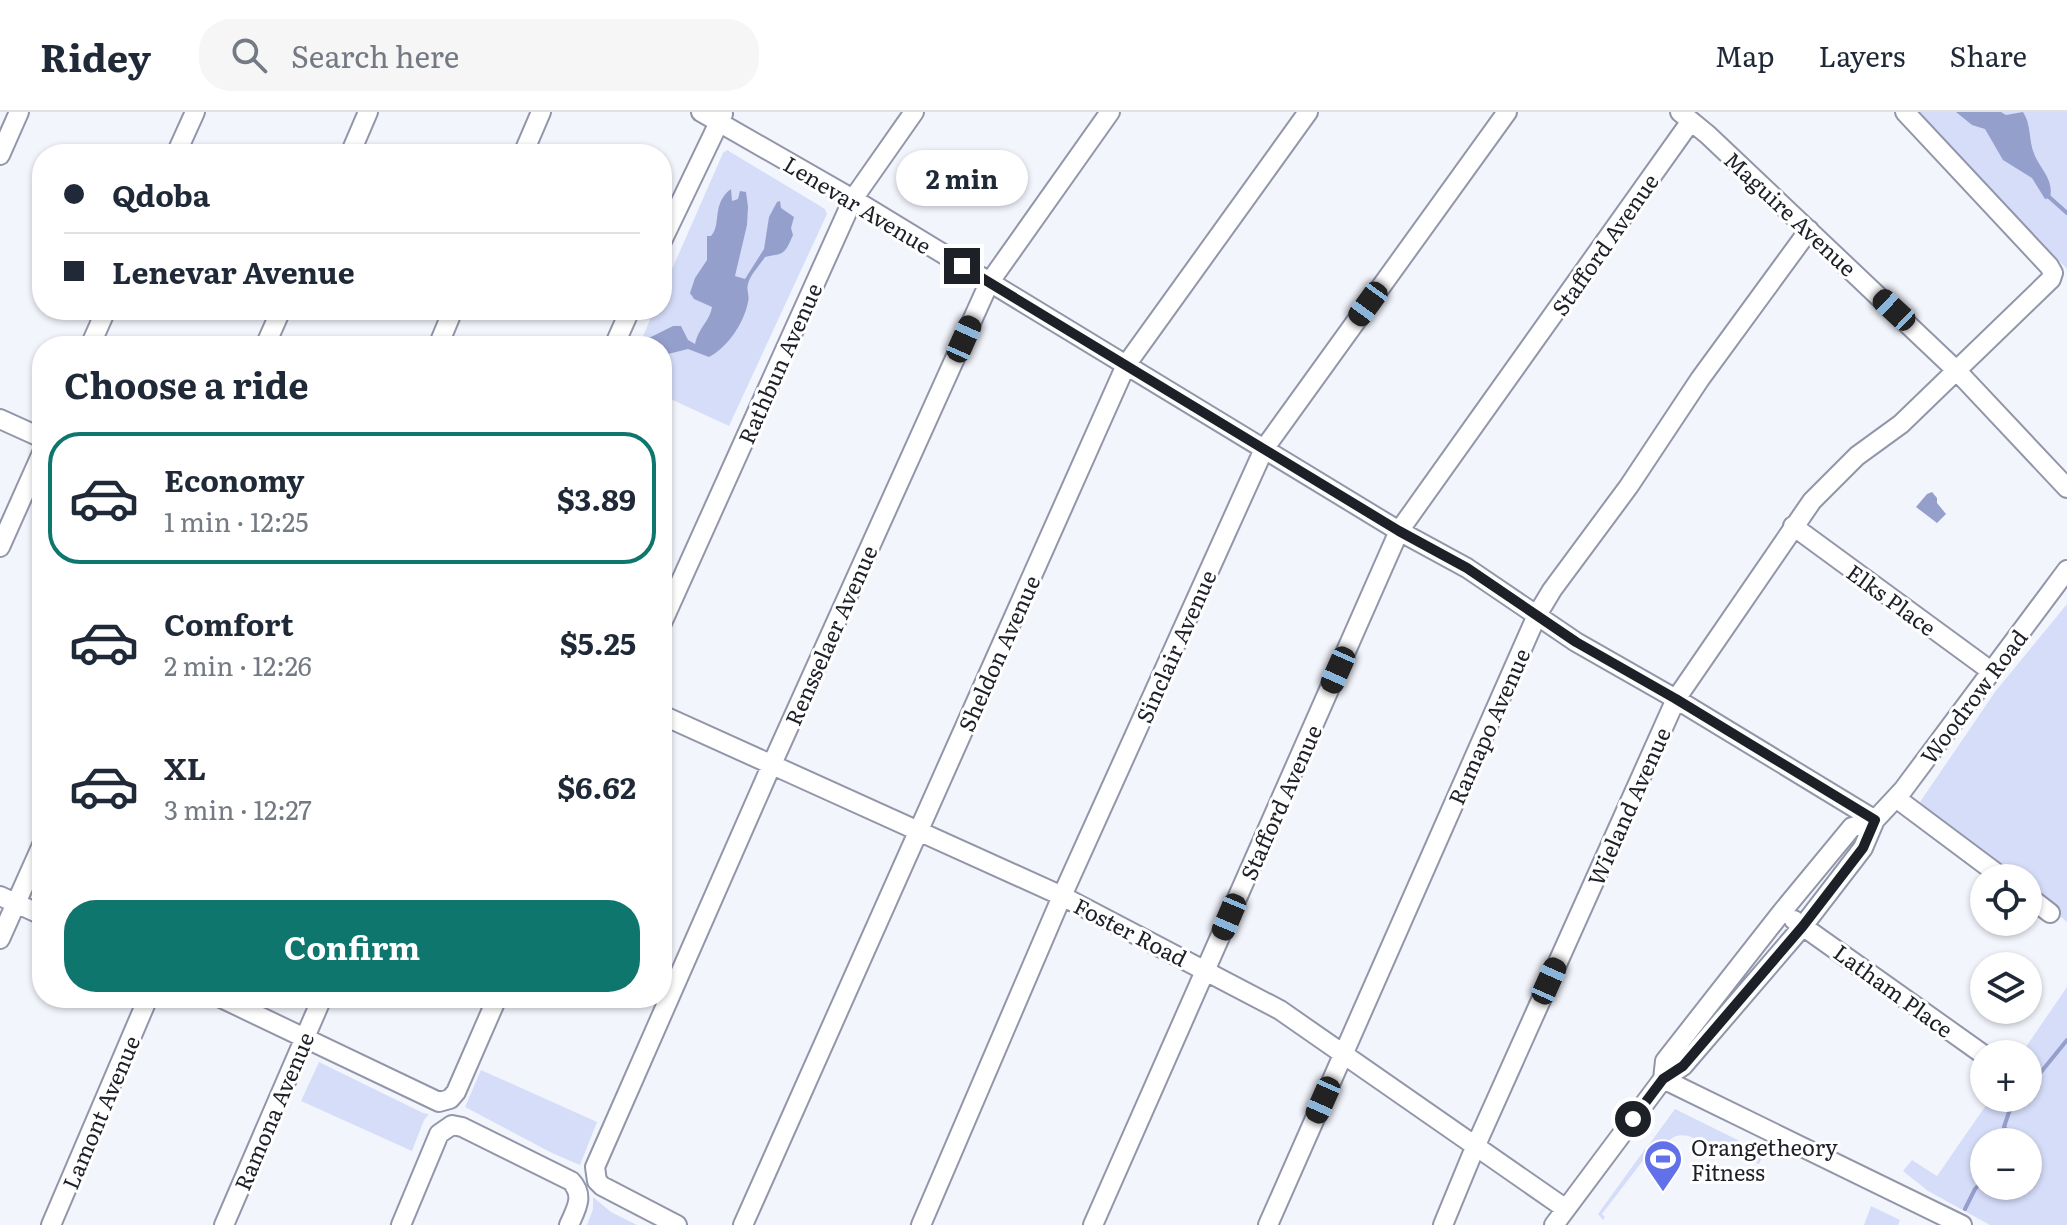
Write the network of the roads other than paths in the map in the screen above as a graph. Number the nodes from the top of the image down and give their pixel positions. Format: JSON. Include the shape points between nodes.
{"nodes":[{"id":1,"x":19,"y":112,"type":"edge"},
{"id":2,"x":195,"y":112,"type":"edge"},
{"id":3,"x":368,"y":112,"type":"edge"},
{"id":4,"x":541,"y":112,"type":"edge"},
{"id":5,"x":914,"y":112,"type":"edge"},
{"id":6,"x":1110,"y":112,"type":"edge"},
{"id":7,"x":1308,"y":112,"type":"edge"},
{"id":8,"x":1507,"y":112,"type":"edge"},
{"id":9,"x":1905,"y":112,"type":"edge"},
{"id":10,"x":714,"y":115,"type":"edge"},
{"id":11,"x":1685,"y":116,"type":"edge"},
{"id":12,"x":181,"y":144,"type":"edge"},
{"id":13,"x":354,"y":144,"type":"edge"},
{"id":14,"x":527,"y":144,"type":"edge"},
{"id":15,"x":0,"y":155,"type":"edge"},
{"id":16,"x":853,"y":199,"type":"junction"},
{"id":17,"x":672,"y":217,"type":"edge"},
{"id":18,"x":1809,"y":230,"type":"junction"},
{"id":19,"x":989,"y":283,"type":"junction"},
{"id":20,"x":1126,"y":365,"type":"junction"},
{"id":21,"x":1957,"y":371,"type":"junction"},
{"id":22,"x":0,"y":419,"type":"edge"},
{"id":23,"x":32,"y":433,"type":"edge"},
{"id":24,"x":1264,"y":449,"type":"junction"},
{"id":25,"x":32,"y":475,"type":"edge"},
{"id":26,"x":2067,"y":488,"type":"edge"},
{"id":27,"x":1793,"y":526,"type":"junction"},
{"id":28,"x":1399,"y":531,"type":"junction"},
{"id":29,"x":0,"y":547,"type":"edge"},
{"id":30,"x":2067,"y":570,"type":"edge"},
{"id":31,"x":672,"y":601,"type":"edge"},
{"id":32,"x":1537,"y":615,"type":"junction"},
{"id":33,"x":1991,"y":671,"type":"junction"},
{"id":34,"x":1676,"y":699,"type":"junction"},
{"id":35,"x":672,"y":719,"type":"edge"},
{"id":36,"x":772,"y":764,"type":"junction"},
{"id":37,"x":1896,"y":798,"type":"junction"},
{"id":38,"x":1875,"y":820,"type":"junction"},
{"id":39,"x":920,"y":830,"type":"junction"},
{"id":40,"x":32,"y":861,"type":"edge"},
{"id":41,"x":1984,"y":864,"type":"edge"},
{"id":42,"x":1062,"y":896,"type":"junction"},
{"id":43,"x":8,"y":900,"type":"edge"},
{"id":44,"x":2042,"y":907,"type":"edge"},
{"id":45,"x":32,"y":911,"type":"edge"},
{"id":46,"x":1781,"y":913,"type":"junction"},
{"id":47,"x":2050,"y":913,"type":"dead end"},
{"id":48,"x":1803,"y":926,"type":"junction"},
{"id":49,"x":0,"y":939,"type":"edge"},
{"id":50,"x":1206,"y":970,"type":"junction"},
{"id":51,"x":672,"y":992,"type":"edge"},
{"id":52,"x":144,"y":1008,"type":"edge"},
{"id":53,"x":241,"y":1008,"type":"edge"},
{"id":54,"x":318,"y":1008,"type":"edge"},
{"id":55,"x":493,"y":1008,"type":"edge"},
{"id":56,"x":665,"y":1008,"type":"edge"},
{"id":57,"x":304,"y":1039,"type":"junction"},
{"id":58,"x":1970,"y":1045,"type":"edge"},
{"id":59,"x":1344,"y":1052,"type":"junction"},
{"id":60,"x":1663,"y":1079,"type":"junction"},
{"id":61,"x":1476,"y":1145,"type":"junction"},
{"id":62,"x":1566,"y":1209,"type":"junction"},
{"id":63,"x":51,"y":1225,"type":"edge"},
{"id":64,"x":224,"y":1225,"type":"edge"},
{"id":65,"x":401,"y":1225,"type":"edge"},
{"id":66,"x":569,"y":1225,"type":"edge"},
{"id":67,"x":677,"y":1225,"type":"edge"},
{"id":68,"x":743,"y":1225,"type":"edge"},
{"id":69,"x":921,"y":1225,"type":"edge"},
{"id":70,"x":1093,"y":1225,"type":"edge"},
{"id":71,"x":1268,"y":1225,"type":"edge"},
{"id":72,"x":1443,"y":1225,"type":"edge"},
{"id":73,"x":1554,"y":1225,"type":"edge"},
{"id":74,"x":1962,"y":1225,"type":"edge"}],
"edges":[{"from":1,"to":15,"type":"street"},
{"from":2,"to":12,"type":"street"},
{"from":3,"to":13,"type":"street"},
{"from":4,"to":14,"type":"street"},
{"from":5,"to":16,"type":"street","name":"Rathbun Avenue"},
{"from":6,"to":19,"type":"street","name":"Rensselaer Avenue"},
{"from":7,"to":20,"type":"street","name":"Sheldon Avenue"},
{"from":8,"to":24,"type":"street","name":"Sinclair Avenue"},
{"from":9,"to":21,"type":"street","name":"Wieland Avenue","via":[[2053,273]]},
{"from":10,"to":16,"type":"street","name":"Lenevar Avenue"},
{"from":10,"to":17,"type":"street"},
{"from":11,"to":18,"type":"street","name":"Maguire Avenue"},
{"from":11,"to":28,"type":"street","name":"Stafford Avenue"},
{"from":16,"to":19,"type":"street","name":"Lenevar Avenue"},
{"from":16,"to":31,"type":"street","name":"Rathbun Avenue"},
{"from":18,"to":21,"type":"street","name":"Maguire Avenue"},
{"from":18,"to":32,"type":"street","name":"Ramapo Avenue"},
{"from":19,"to":20,"type":"street","name":"Lenevar Avenue"},
{"from":19,"to":36,"type":"street","name":"Rensselaer Avenue"},
{"from":20,"to":24,"type":"street","name":"Lenevar Avenue"},
{"from":20,"to":39,"type":"street","name":"Sheldon Avenue"},
{"from":21,"to":26,"type":"street","name":"Maguire Avenue"},
{"from":21,"to":27,"type":"street","name":"Wieland Avenue","via":[[1841,470]]},
{"from":22,"to":23,"type":"street"},
{"from":24,"to":28,"type":"street","name":"Lenevar Avenue"},
{"from":24,"to":42,"type":"street","name":"Sinclair Avenue"},
{"from":25,"to":29,"type":"street"},
{"from":27,"to":33,"type":"street","name":"Elks Place"},
{"from":27,"to":34,"type":"street","name":"Wieland Avenue"},
{"from":28,"to":32,"type":"street","name":"Lenevar Avenue"},
{"from":28,"to":50,"type":"street","name":"Stafford Avenue"},
{"from":30,"to":33,"type":"street","name":"Woodrow Road"},
{"from":32,"to":34,"type":"street","name":"Lenevar Avenue"},
{"from":32,"to":59,"type":"street","name":"Ramapo Avenue"},
{"from":33,"to":37,"type":"street","name":"Woodrow Road"},
{"from":34,"to":38,"type":"street","name":"Lenevar Avenue"},
{"from":34,"to":61,"type":"street","name":"Wieland Avenue"},
{"from":35,"to":36,"type":"street","name":"Foster Road"},
{"from":36,"to":39,"type":"street","name":"Foster Road"},
{"from":36,"to":51,"type":"street","name":"Rensselaer Avenue"},
{"from":37,"to":38,"type":"street","name":"Woodrow Road"},
{"from":37,"to":41,"type":"street"},
{"from":38,"to":46,"type":"street","name":"Woodrow Road","via":[[1852,827]]},
{"from":38,"to":48,"type":"street","name":"Woodrow Road","via":[[1863,848]]},
{"from":39,"to":42,"type":"street","name":"Foster Road"},
{"from":39,"to":68,"type":"street","name":"Sheldon Avenue"},
{"from":40,"to":43,"type":"street"},
{"from":42,"to":50,"type":"street","name":"Foster Road"},
{"from":42,"to":69,"type":"street","name":"Sinclair Avenue"},
{"from":43,"to":45,"type":"street"},
{"from":43,"to":49,"type":"street"},
{"from":44,"to":47,"type":"street"},
{"from":46,"to":48,"type":"street","name":"Latham Place"},
{"from":46,"to":60,"type":"street","name":"Woodrow Road","via":[[1665,1061]]},
{"from":48,"to":58,"type":"street","name":"Latham Place"},
{"from":48,"to":60,"type":"street","name":"Woodrow Road","via":[[1683,1066]]},
{"from":50,"to":59,"type":"street","name":"Foster Road"},
{"from":50,"to":70,"type":"street","name":"Stafford Avenue"},
{"from":52,"to":63,"type":"street","name":"Lamont Avenue"},
{"from":53,"to":57,"type":"street"},
{"from":54,"to":57,"type":"street","name":"Ramona Avenue"},
{"from":55,"to":57,"type":"street","via":[[456,1092],[444,1102]]},
{"from":56,"to":67,"type":"street","name":"Rensselaer Avenue","via":[[595,1167],[597,1181],[607,1190]]},
{"from":57,"to":64,"type":"street","name":"Ramona Avenue"},
{"from":59,"to":61,"type":"street","name":"Foster Road"},
{"from":59,"to":71,"type":"street","name":"Ramapo Avenue"},
{"from":60,"to":62,"type":"street","name":"Woodrow Road"},
{"from":60,"to":74,"type":"street"},
{"from":61,"to":62,"type":"street","name":"Foster Road"},
{"from":61,"to":72,"type":"street","name":"Wieland Avenue"},
{"from":62,"to":73,"type":"street","name":"Woodrow Road"},
{"from":65,"to":66,"type":"street","via":[[439,1134],[452,1125],[571,1181],[580,1202]]}]}
